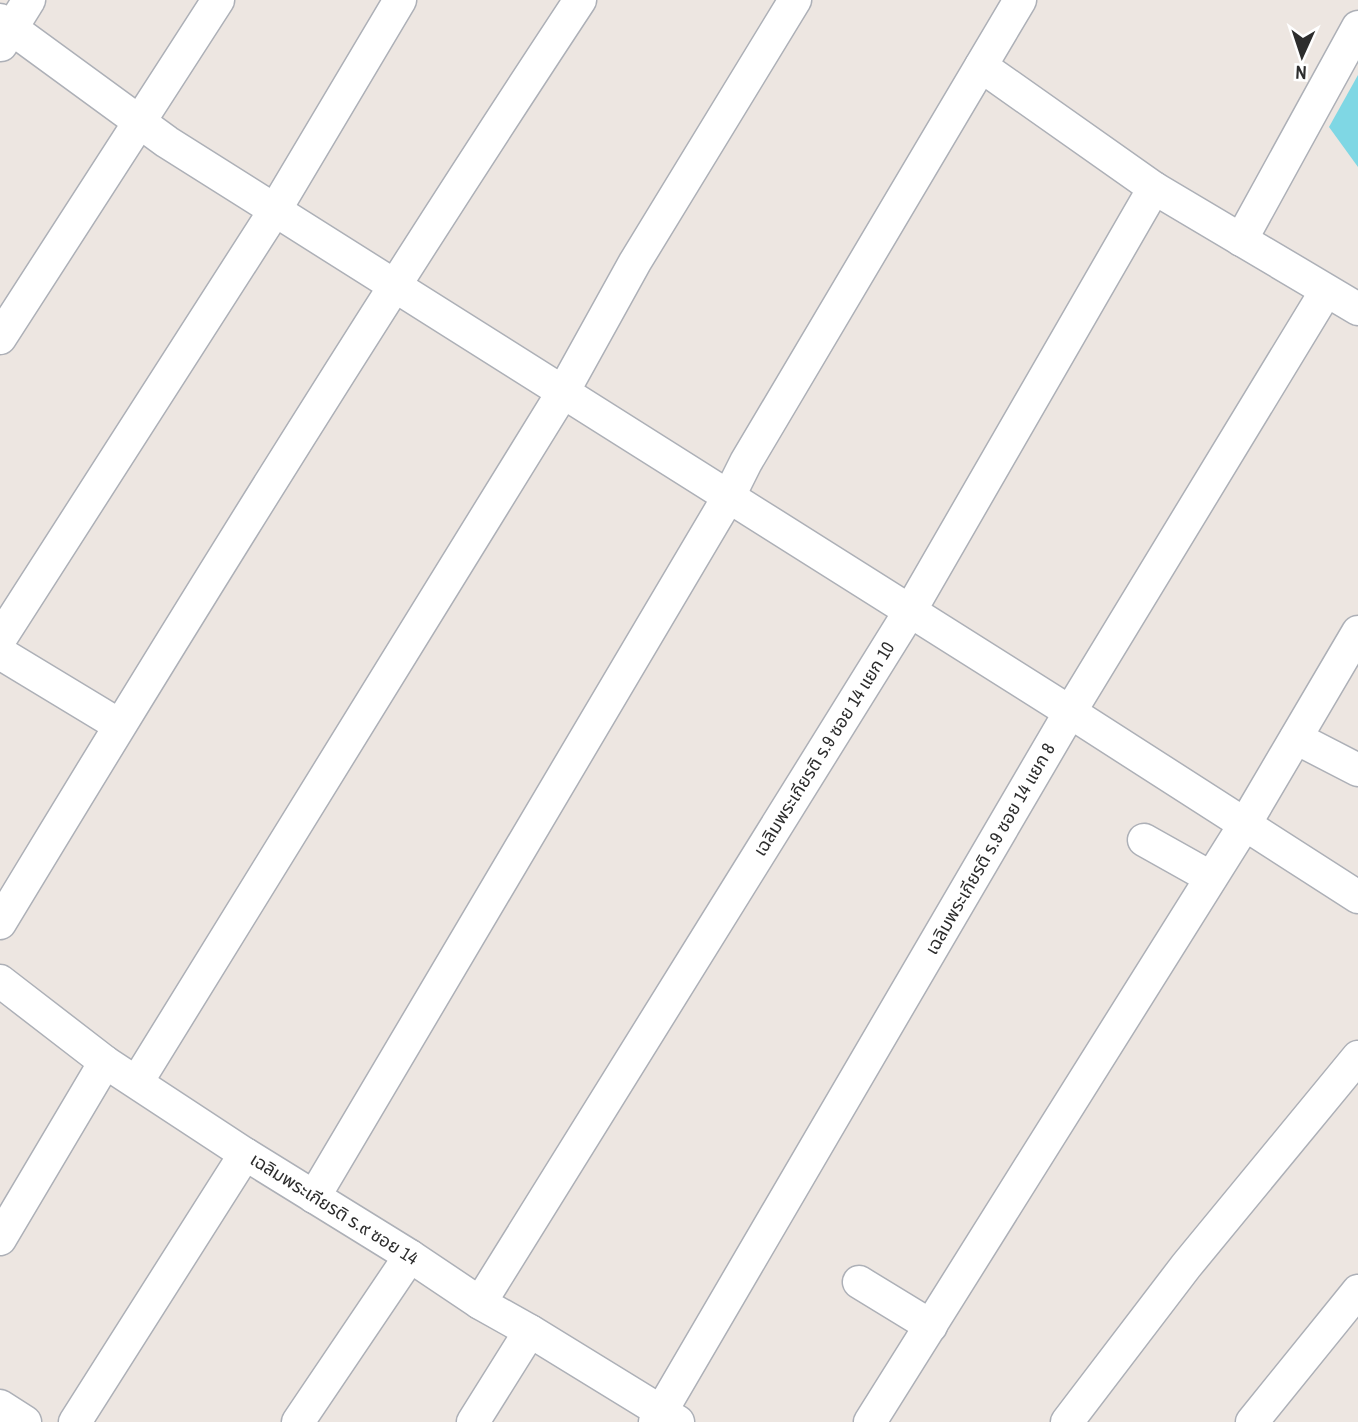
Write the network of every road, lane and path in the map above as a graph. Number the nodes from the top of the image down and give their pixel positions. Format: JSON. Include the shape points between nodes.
{"nodes":[{"id":1,"x":29,"y":0,"type":"edge"},
{"id":2,"x":218,"y":0,"type":"edge"},
{"id":3,"x":400,"y":0,"type":"edge"},
{"id":4,"x":795,"y":0,"type":"edge"},
{"id":5,"x":1020,"y":0,"type":"edge"},
{"id":6,"x":568,"y":4,"type":"edge"},
{"id":7,"x":1358,"y":27,"type":"edge"},
{"id":8,"x":4,"y":32,"type":"edge"},
{"id":9,"x":981,"y":66,"type":"junction"},
{"id":10,"x":139,"y":123,"type":"junction"},
{"id":11,"x":1154,"y":188,"type":"junction"},
{"id":12,"x":275,"y":210,"type":"junction"},
{"id":13,"x":1241,"y":240,"type":"junction"},
{"id":14,"x":393,"y":285,"type":"junction"},
{"id":15,"x":1326,"y":291,"type":"junction"},
{"id":16,"x":1358,"y":309,"type":"edge"},
{"id":17,"x":0,"y":338,"type":"edge"},
{"id":18,"x":563,"y":392,"type":"junction"},
{"id":19,"x":729,"y":496,"type":"junction"},
{"id":20,"x":910,"y":611,"type":"junction"},
{"id":21,"x":1358,"y":632,"type":"edge"},
{"id":22,"x":0,"y":639,"type":"edge"},
{"id":23,"x":0,"y":653,"type":"edge"},
{"id":24,"x":1070,"y":712,"type":"junction"},
{"id":25,"x":119,"y":725,"type":"junction"},
{"id":26,"x":1296,"y":738,"type":"junction"},
{"id":27,"x":1358,"y":770,"type":"edge"},
{"id":28,"x":1245,"y":824,"type":"junction"},
{"id":29,"x":1144,"y":840,"type":"dead end"},
{"id":30,"x":1210,"y":877,"type":"junction"},
{"id":31,"x":1358,"y":897,"type":"edge"},
{"id":32,"x":0,"y":923,"type":"edge"},
{"id":33,"x":0,"y":981,"type":"edge"},
{"id":34,"x":1358,"y":1057,"type":"edge"},
{"id":35,"x":105,"y":1062,"type":"junction"},
{"id":36,"x":137,"y":1082,"type":"junction"},
{"id":37,"x":245,"y":1154,"type":"junction"},
{"id":38,"x":314,"y":1197,"type":"junction"},
{"id":39,"x":0,"y":1239,"type":"edge"},
{"id":40,"x":410,"y":1256,"type":"junction"},
{"id":41,"x":859,"y":1282,"type":"dead end"},
{"id":42,"x":1358,"y":1291,"type":"edge"},
{"id":43,"x":480,"y":1303,"type":"junction"},
{"id":44,"x":930,"y":1326,"type":"junction"},
{"id":45,"x":530,"y":1331,"type":"junction"},
{"id":46,"x":0,"y":1406,"type":"edge"},
{"id":47,"x":665,"y":1419,"type":"edge"},
{"id":48,"x":24,"y":1422,"type":"edge"},
{"id":49,"x":75,"y":1422,"type":"edge"},
{"id":50,"x":298,"y":1422,"type":"edge"},
{"id":51,"x":473,"y":1422,"type":"edge"},
{"id":52,"x":870,"y":1422,"type":"edge"},
{"id":53,"x":1067,"y":1422,"type":"edge"},
{"id":54,"x":1252,"y":1422,"type":"edge"}],
"edges":[{"from":1,"to":8,"type":"street"},
{"from":2,"to":10,"type":"street"},
{"from":3,"to":12,"type":"street"},
{"from":4,"to":18,"type":"street","via":[[635,262]]},
{"from":5,"to":9,"type":"street"},
{"from":6,"to":14,"type":"street"},
{"from":7,"to":13,"type":"street"},
{"from":8,"to":10,"type":"street"},
{"from":9,"to":11,"type":"street"},
{"from":9,"to":19,"type":"street"},
{"from":10,"to":12,"type":"street"},
{"from":10,"to":17,"type":"street"},
{"from":11,"to":13,"type":"street"},
{"from":11,"to":20,"type":"street","name":"เฉลิมพระเกียรติ ร.9 ซอย 14 แยก 10"},
{"from":12,"to":14,"type":"street"},
{"from":12,"to":22,"type":"street"},
{"from":13,"to":15,"type":"street"},
{"from":14,"to":18,"type":"street"},
{"from":14,"to":25,"type":"street"},
{"from":15,"to":16,"type":"street"},
{"from":15,"to":24,"type":"street","name":"เฉลิมพระเกียรติ ร.9 ซอย 14 แยก 8"},
{"from":18,"to":19,"type":"street"},
{"from":18,"to":36,"type":"street"},
{"from":19,"to":20,"type":"street"},
{"from":19,"to":38,"type":"street"},
{"from":20,"to":24,"type":"street"},
{"from":20,"to":43,"type":"street","name":"เฉลิมพระเกียรติ ร.9 ซอย 14 แยก 10"},
{"from":21,"to":26,"type":"street"},
{"from":23,"to":25,"type":"street"},
{"from":24,"to":28,"type":"street"},
{"from":24,"to":47,"type":"street","name":"เฉลิมพระเกียรติ ร.9 ซอย 14 แยก 8"},
{"from":25,"to":32,"type":"street"},
{"from":26,"to":27,"type":"street"},
{"from":26,"to":28,"type":"street"},
{"from":28,"to":30,"type":"street"},
{"from":28,"to":31,"type":"street"},
{"from":29,"to":30,"type":"street"},
{"from":30,"to":44,"type":"street"},
{"from":33,"to":35,"type":"street","name":"เฉลิมพระเกียรติ ร.๙ ซอย 14"},
{"from":34,"to":53,"type":"street","via":[[1186,1266]]},
{"from":35,"to":36,"type":"street","name":"เฉลิมพระเกียรติ ร.๙ ซอย 14"},
{"from":35,"to":39,"type":"street"},
{"from":36,"to":37,"type":"street","name":"เฉลิมพระเกียรติ ร.๙ ซอย 14"},
{"from":37,"to":38,"type":"street","name":"เฉลิมพระเกียรติ ร.๙ ซอย 14"},
{"from":37,"to":49,"type":"street"},
{"from":38,"to":40,"type":"street","name":"เฉลิมพระเกียรติ ร.๙ ซอย 14"},
{"from":40,"to":43,"type":"street","name":"เฉลิมพระเกียรติ ร.๙ ซอย 14"},
{"from":40,"to":50,"type":"street"},
{"from":41,"to":44,"type":"street"},
{"from":42,"to":54,"type":"street"},
{"from":43,"to":45,"type":"street","name":"เฉลิมพระเกียรติ ร.๙ ซอย 14"},
{"from":44,"to":52,"type":"street"},
{"from":45,"to":47,"type":"street","name":"เฉลิมพระเกียรติ ร.๙ ซอย 14"},
{"from":45,"to":51,"type":"street"},
{"from":46,"to":48,"type":"street"}]}
